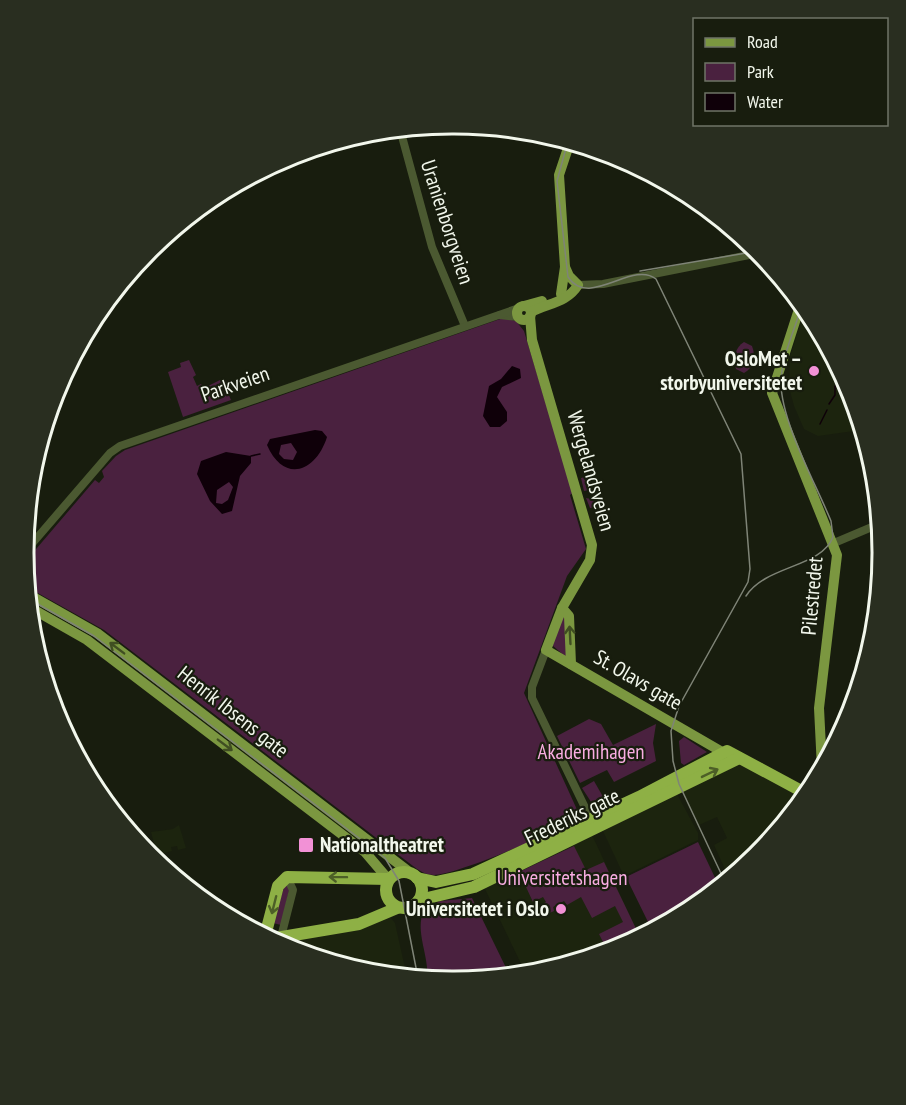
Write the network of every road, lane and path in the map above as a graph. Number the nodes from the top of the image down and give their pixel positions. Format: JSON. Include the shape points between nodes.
{"nodes":[{"id":1,"x":402,"y":138,"type":"edge"},
{"id":2,"x":567,"y":150,"type":"edge"},
{"id":3,"x":747,"y":255,"type":"edge"},
{"id":4,"x":565,"y":267,"type":"junction"},
{"id":5,"x":570,"y":291,"type":"junction"},
{"id":6,"x":524,"y":313,"type":"junction"},
{"id":7,"x":797,"y":315,"type":"edge"},
{"id":8,"x":465,"y":326,"type":"junction"},
{"id":9,"x":871,"y":527,"type":"edge"},
{"id":10,"x":34,"y":541,"type":"edge"},
{"id":11,"x":834,"y":543,"type":"junction"},
{"id":12,"x":37,"y":599,"type":"edge"},
{"id":13,"x":562,"y":608,"type":"junction"},
{"id":14,"x":39,"y":613,"type":"edge"},
{"id":15,"x":546,"y":650,"type":"junction"},
{"id":16,"x":571,"y":664,"type":"junction"},
{"id":17,"x":726,"y":752,"type":"junction"},
{"id":18,"x":821,"y":752,"type":"edge"},
{"id":19,"x":739,"y":758,"type":"junction"},
{"id":20,"x":778,"y":780,"type":"junction"},
{"id":21,"x":798,"y":790,"type":"edge"},
{"id":22,"x":795,"y":794,"type":"edge"},
{"id":23,"x":592,"y":823,"type":"junction"},
{"id":24,"x":412,"y":875,"type":"junction"},
{"id":25,"x":287,"y":877,"type":"junction"},
{"id":26,"x":388,"y":879,"type":"junction"},
{"id":27,"x":418,"y":900,"type":"junction"},
{"id":28,"x":397,"y":908,"type":"junction"},
{"id":29,"x":267,"y":928,"type":"edge"},
{"id":30,"x":279,"y":933,"type":"edge"},
{"id":31,"x":290,"y":938,"type":"edge"}],
"edges":[{"from":1,"to":8,"type":"street","name":"Uranienborgveien","via":[[432,247]]},
{"from":2,"to":4,"type":"main road","via":[[559,175]]},
{"from":3,"to":5,"type":"street","name":"Parkveien"},
{"from":4,"to":5,"type":"main road"},
{"from":4,"to":5,"type":"main road"},
{"from":5,"to":6,"type":"main road","name":"Parkveien","via":[[565,299]]},
{"from":6,"to":8,"type":"street","name":"Parkveien","via":[[499,315]]},
{"from":6,"to":13,"type":"main road","name":"Wergelandsveien","via":[[592,545],[590,560]]},
{"from":7,"to":11,"type":"main road","name":"Pilestredet","via":[[778,375],[776,402]]},
{"from":8,"to":10,"type":"street","name":"Parkveien","via":[[120,446]]},
{"from":9,"to":11,"type":"street"},
{"from":11,"to":18,"type":"main road","name":"Pilestredet","via":[[838,567],[818,722]]},
{"from":24,"to":12,"type":"main road","name":"Henrik Ibsens gate","one_way":true,"via":[[104,638]]},
{"from":13,"to":15,"type":"main road","name":"Wergelandsveien"},
{"from":16,"to":13,"type":"main road","one_way":true,"via":[[569,616]]},
{"from":14,"to":26,"type":"main road","name":"Henrik Ibsens gate","one_way":true,"via":[[92,643],[365,852]]},
{"from":15,"to":16,"type":"main road","name":"St. Olavs gate"},
{"from":15,"to":23,"type":"street","via":[[532,687],[532,698]]},
{"from":16,"to":17,"type":"main road","name":"St. Olavs gate"},
{"from":17,"to":19,"type":"highway","name":"St. Olavs gate"},
{"from":17,"to":23,"type":"highway","name":"Frederiks gate"},
{"from":19,"to":20,"type":"highway","name":"St. Olavs gate"},
{"from":23,"to":19,"type":"highway","name":"Frederiks gate","one_way":true},
{"from":20,"to":21,"type":"highway","name":"St. Olavs gate"},
{"from":20,"to":22,"type":"highway","name":"St. Olavs gate"},
{"from":23,"to":24,"type":"highway","name":"Frederiks gate","via":[[468,875],[436,882]]},
{"from":23,"to":27,"type":"highway","name":"Frederiks gate","via":[[470,888]]},
{"from":24,"to":26,"type":"highway","via":[[398,871]]},
{"from":24,"to":27,"type":"highway","via":[[420,890]]},
{"from":26,"to":25,"type":"highway","one_way":true},
{"from":25,"to":29,"type":"highway","one_way":true,"via":[[278,886]]},
{"from":25,"to":30,"type":"street","via":[[294,890]]},
{"from":26,"to":28,"type":"highway","via":[[387,892]]},
{"from":27,"to":28,"type":"highway","via":[[408,909]]},
{"from":28,"to":31,"type":"highway","via":[[359,924]]}]}
